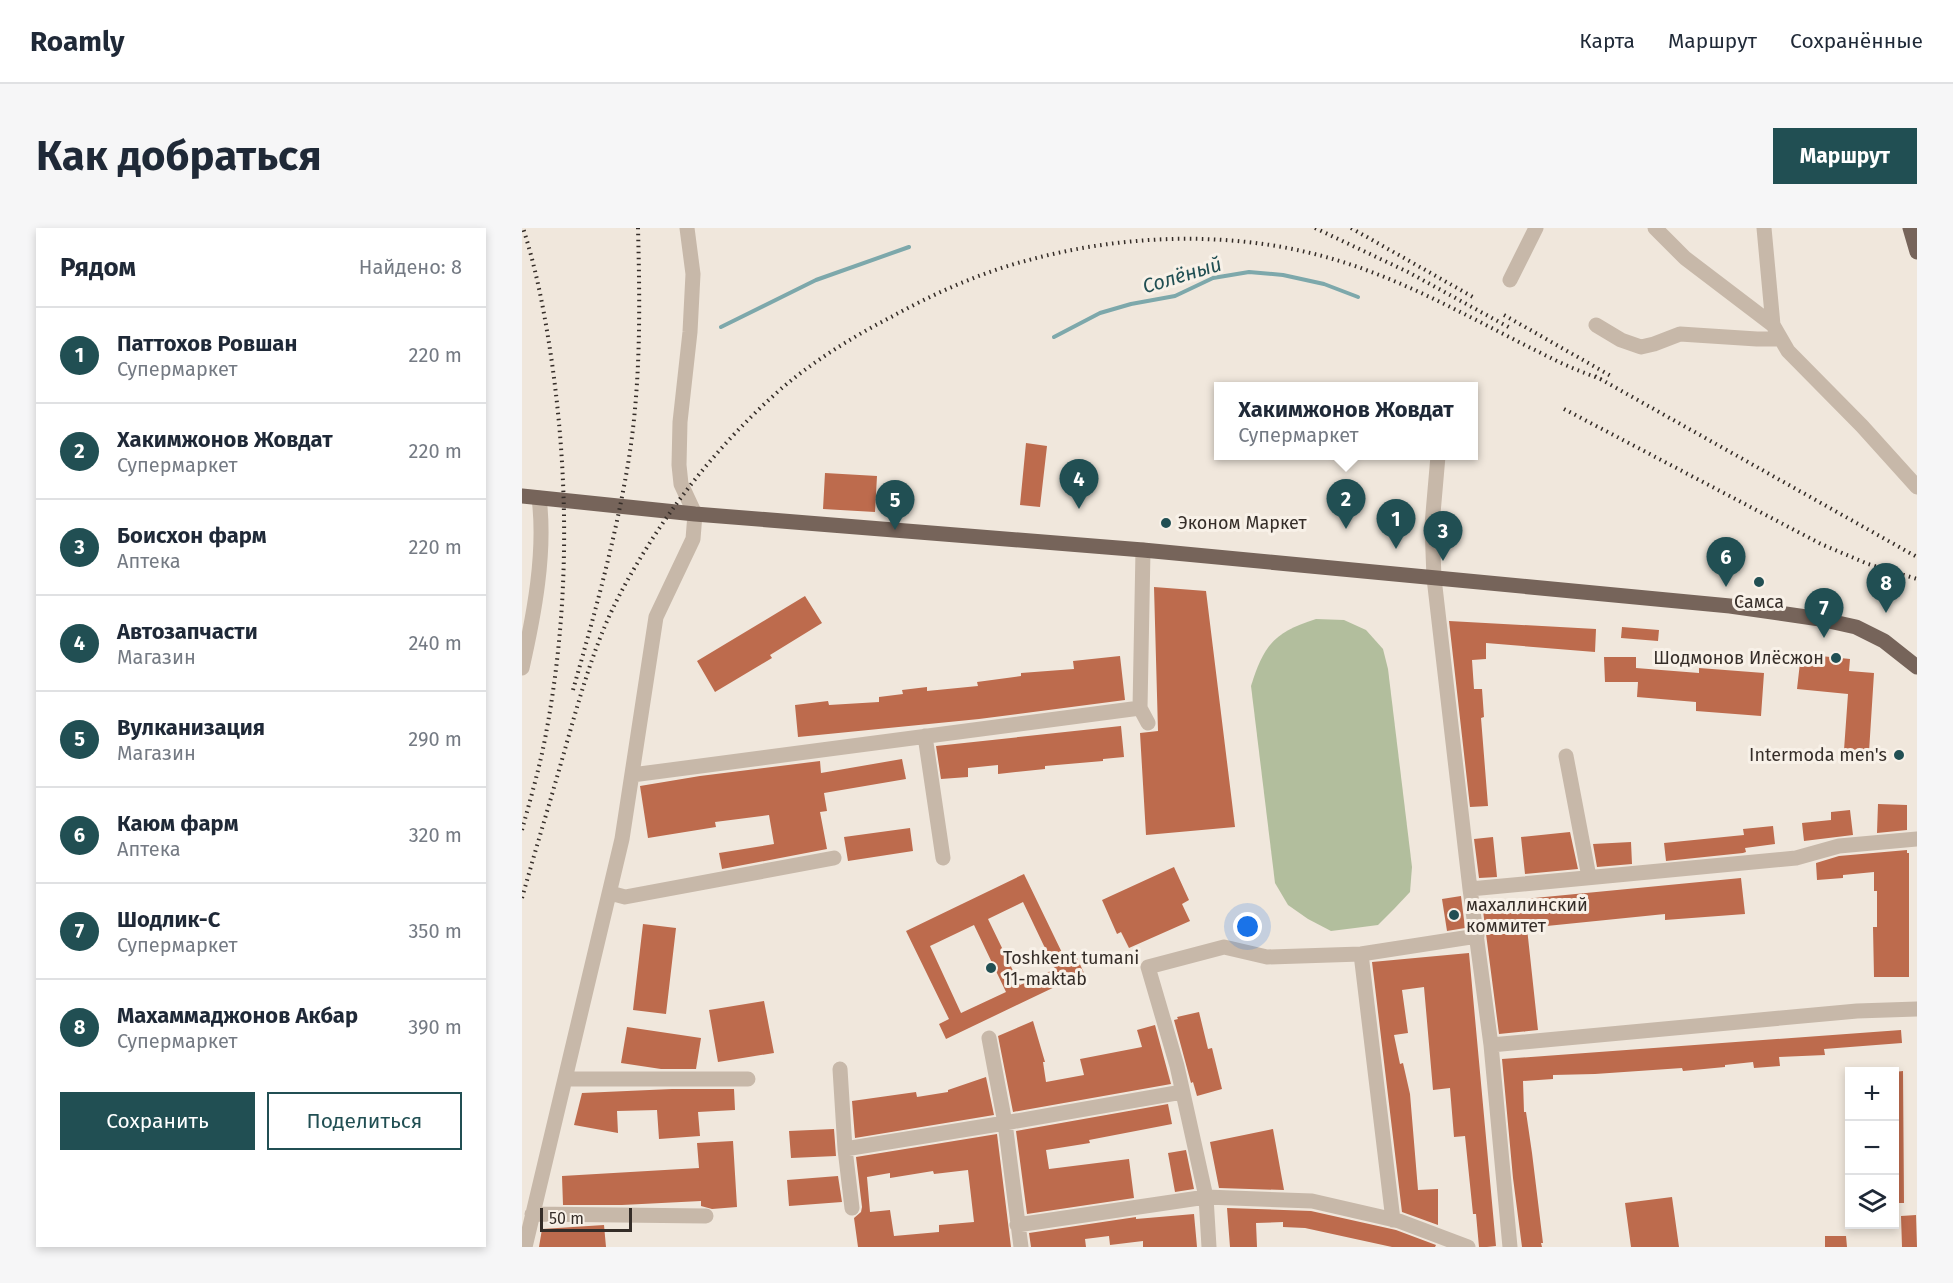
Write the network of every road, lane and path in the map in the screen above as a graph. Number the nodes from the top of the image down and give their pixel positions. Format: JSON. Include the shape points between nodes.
{"nodes":[{"id":1,"x":687,"y":228,"type":"edge"},
{"id":2,"x":1536,"y":228,"type":"edge"},
{"id":3,"x":1655,"y":228,"type":"edge"},
{"id":4,"x":1764,"y":228,"type":"edge"},
{"id":5,"x":1910,"y":228,"type":"edge"},
{"id":6,"x":1917,"y":252,"type":"edge"},
{"id":7,"x":1510,"y":280,"type":"dead end"},
{"id":8,"x":1596,"y":325,"type":"dead end"},
{"id":9,"x":1776,"y":332,"type":"junction"},
{"id":10,"x":1438,"y":460,"type":"edge"},
{"id":11,"x":1917,"y":487,"type":"edge"},
{"id":12,"x":522,"y":496,"type":"edge"},
{"id":13,"x":539,"y":498,"type":"junction"},
{"id":14,"x":695,"y":514,"type":"junction"},
{"id":15,"x":1143,"y":550,"type":"junction"},
{"id":16,"x":1434,"y":578,"type":"junction"},
{"id":17,"x":1913,"y":664,"type":"edge"},
{"id":18,"x":522,"y":668,"type":"edge"},
{"id":19,"x":1917,"y":679,"type":"edge"},
{"id":20,"x":1140,"y":708,"type":"junction"},
{"id":21,"x":1148,"y":723,"type":"dead end"},
{"id":22,"x":925,"y":736,"type":"junction"},
{"id":23,"x":1566,"y":756,"type":"dead end"},
{"id":24,"x":632,"y":775,"type":"junction"},
{"id":25,"x":1917,"y":838,"type":"edge"},
{"id":26,"x":834,"y":858,"type":"dead end"},
{"id":27,"x":943,"y":858,"type":"dead end"},
{"id":28,"x":1589,"y":877,"type":"junction"},
{"id":29,"x":1470,"y":889,"type":"junction"},
{"id":30,"x":610,"y":893,"type":"junction"},
{"id":31,"x":1477,"y":936,"type":"junction"},
{"id":32,"x":1361,"y":954,"type":"junction"},
{"id":33,"x":1917,"y":1009,"type":"edge"},
{"id":34,"x":989,"y":1038,"type":"dead end"},
{"id":35,"x":1491,"y":1045,"type":"junction"},
{"id":36,"x":840,"y":1069,"type":"dead end"},
{"id":37,"x":565,"y":1079,"type":"junction"},
{"id":38,"x":748,"y":1079,"type":"dead end"},
{"id":39,"x":1182,"y":1092,"type":"junction"},
{"id":40,"x":1005,"y":1123,"type":"junction"},
{"id":41,"x":845,"y":1149,"type":"junction"},
{"id":42,"x":1206,"y":1197,"type":"junction"},
{"id":43,"x":852,"y":1208,"type":"dead end"},
{"id":44,"x":532,"y":1214,"type":"junction"},
{"id":45,"x":706,"y":1216,"type":"dead end"},
{"id":46,"x":1393,"y":1220,"type":"junction"},
{"id":47,"x":1017,"y":1225,"type":"junction"},
{"id":48,"x":525,"y":1247,"type":"edge"},
{"id":49,"x":1021,"y":1247,"type":"edge"},
{"id":50,"x":1209,"y":1247,"type":"edge"},
{"id":51,"x":1468,"y":1247,"type":"edge"},
{"id":52,"x":1510,"y":1247,"type":"edge"}],
"edges":[{"from":1,"to":14,"type":"street","via":[[693,274],[679,465],[681,484]]},
{"from":2,"to":7,"type":"street"},
{"from":3,"to":9,"type":"street","via":[[1685,258]]},
{"from":4,"to":9,"type":"street"},
{"from":5,"to":6,"type":"main road"},
{"from":8,"to":9,"type":"street","via":[[1641,347],[1680,334],[1757,339]]},
{"from":9,"to":11,"type":"street","via":[[1788,351]]},
{"from":10,"to":16,"type":"street","via":[[1432,525]]},
{"from":12,"to":13,"type":"main road"},
{"from":13,"to":14,"type":"main road"},
{"from":13,"to":18,"type":"street","via":[[542,519],[536,588]]},
{"from":14,"to":15,"type":"main road"},
{"from":14,"to":24,"type":"street","via":[[693,539],[656,617]]},
{"from":15,"to":16,"type":"main road"},
{"from":15,"to":20,"type":"street"},
{"from":16,"to":17,"type":"main road","via":[[1730,606],[1820,619],[1856,627],[1884,641]]},
{"from":16,"to":29,"type":"street"},
{"from":17,"to":19,"type":"main road"},
{"from":20,"to":21,"type":"street"},
{"from":20,"to":22,"type":"street"},
{"from":22,"to":24,"type":"street"},
{"from":22,"to":27,"type":"street"},
{"from":23,"to":28,"type":"street"},
{"from":24,"to":30,"type":"street"},
{"from":25,"to":28,"type":"street","via":[[1839,846],[1796,858]]},
{"from":26,"to":30,"type":"street","via":[[625,897]]},
{"from":28,"to":29,"type":"street"},
{"from":29,"to":31,"type":"street"},
{"from":30,"to":37,"type":"street"},
{"from":31,"to":32,"type":"street"},
{"from":31,"to":35,"type":"street"},
{"from":32,"to":39,"type":"street","via":[[1267,957],[1224,947],[1148,967]]},
{"from":32,"to":46,"type":"street"},
{"from":33,"to":35,"type":"street","via":[[1857,1011]]},
{"from":34,"to":40,"type":"street"},
{"from":35,"to":52,"type":"street"},
{"from":36,"to":41,"type":"street"},
{"from":37,"to":38,"type":"street"},
{"from":37,"to":44,"type":"street"},
{"from":39,"to":40,"type":"street"},
{"from":39,"to":42,"type":"street"},
{"from":40,"to":41,"type":"street"},
{"from":40,"to":47,"type":"street"},
{"from":41,"to":43,"type":"street"},
{"from":42,"to":46,"type":"street","via":[[1312,1201]]},
{"from":42,"to":47,"type":"street"},
{"from":42,"to":50,"type":"street"},
{"from":44,"to":45,"type":"street"},
{"from":44,"to":48,"type":"street"},
{"from":46,"to":51,"type":"street"},
{"from":47,"to":49,"type":"street"}]}
